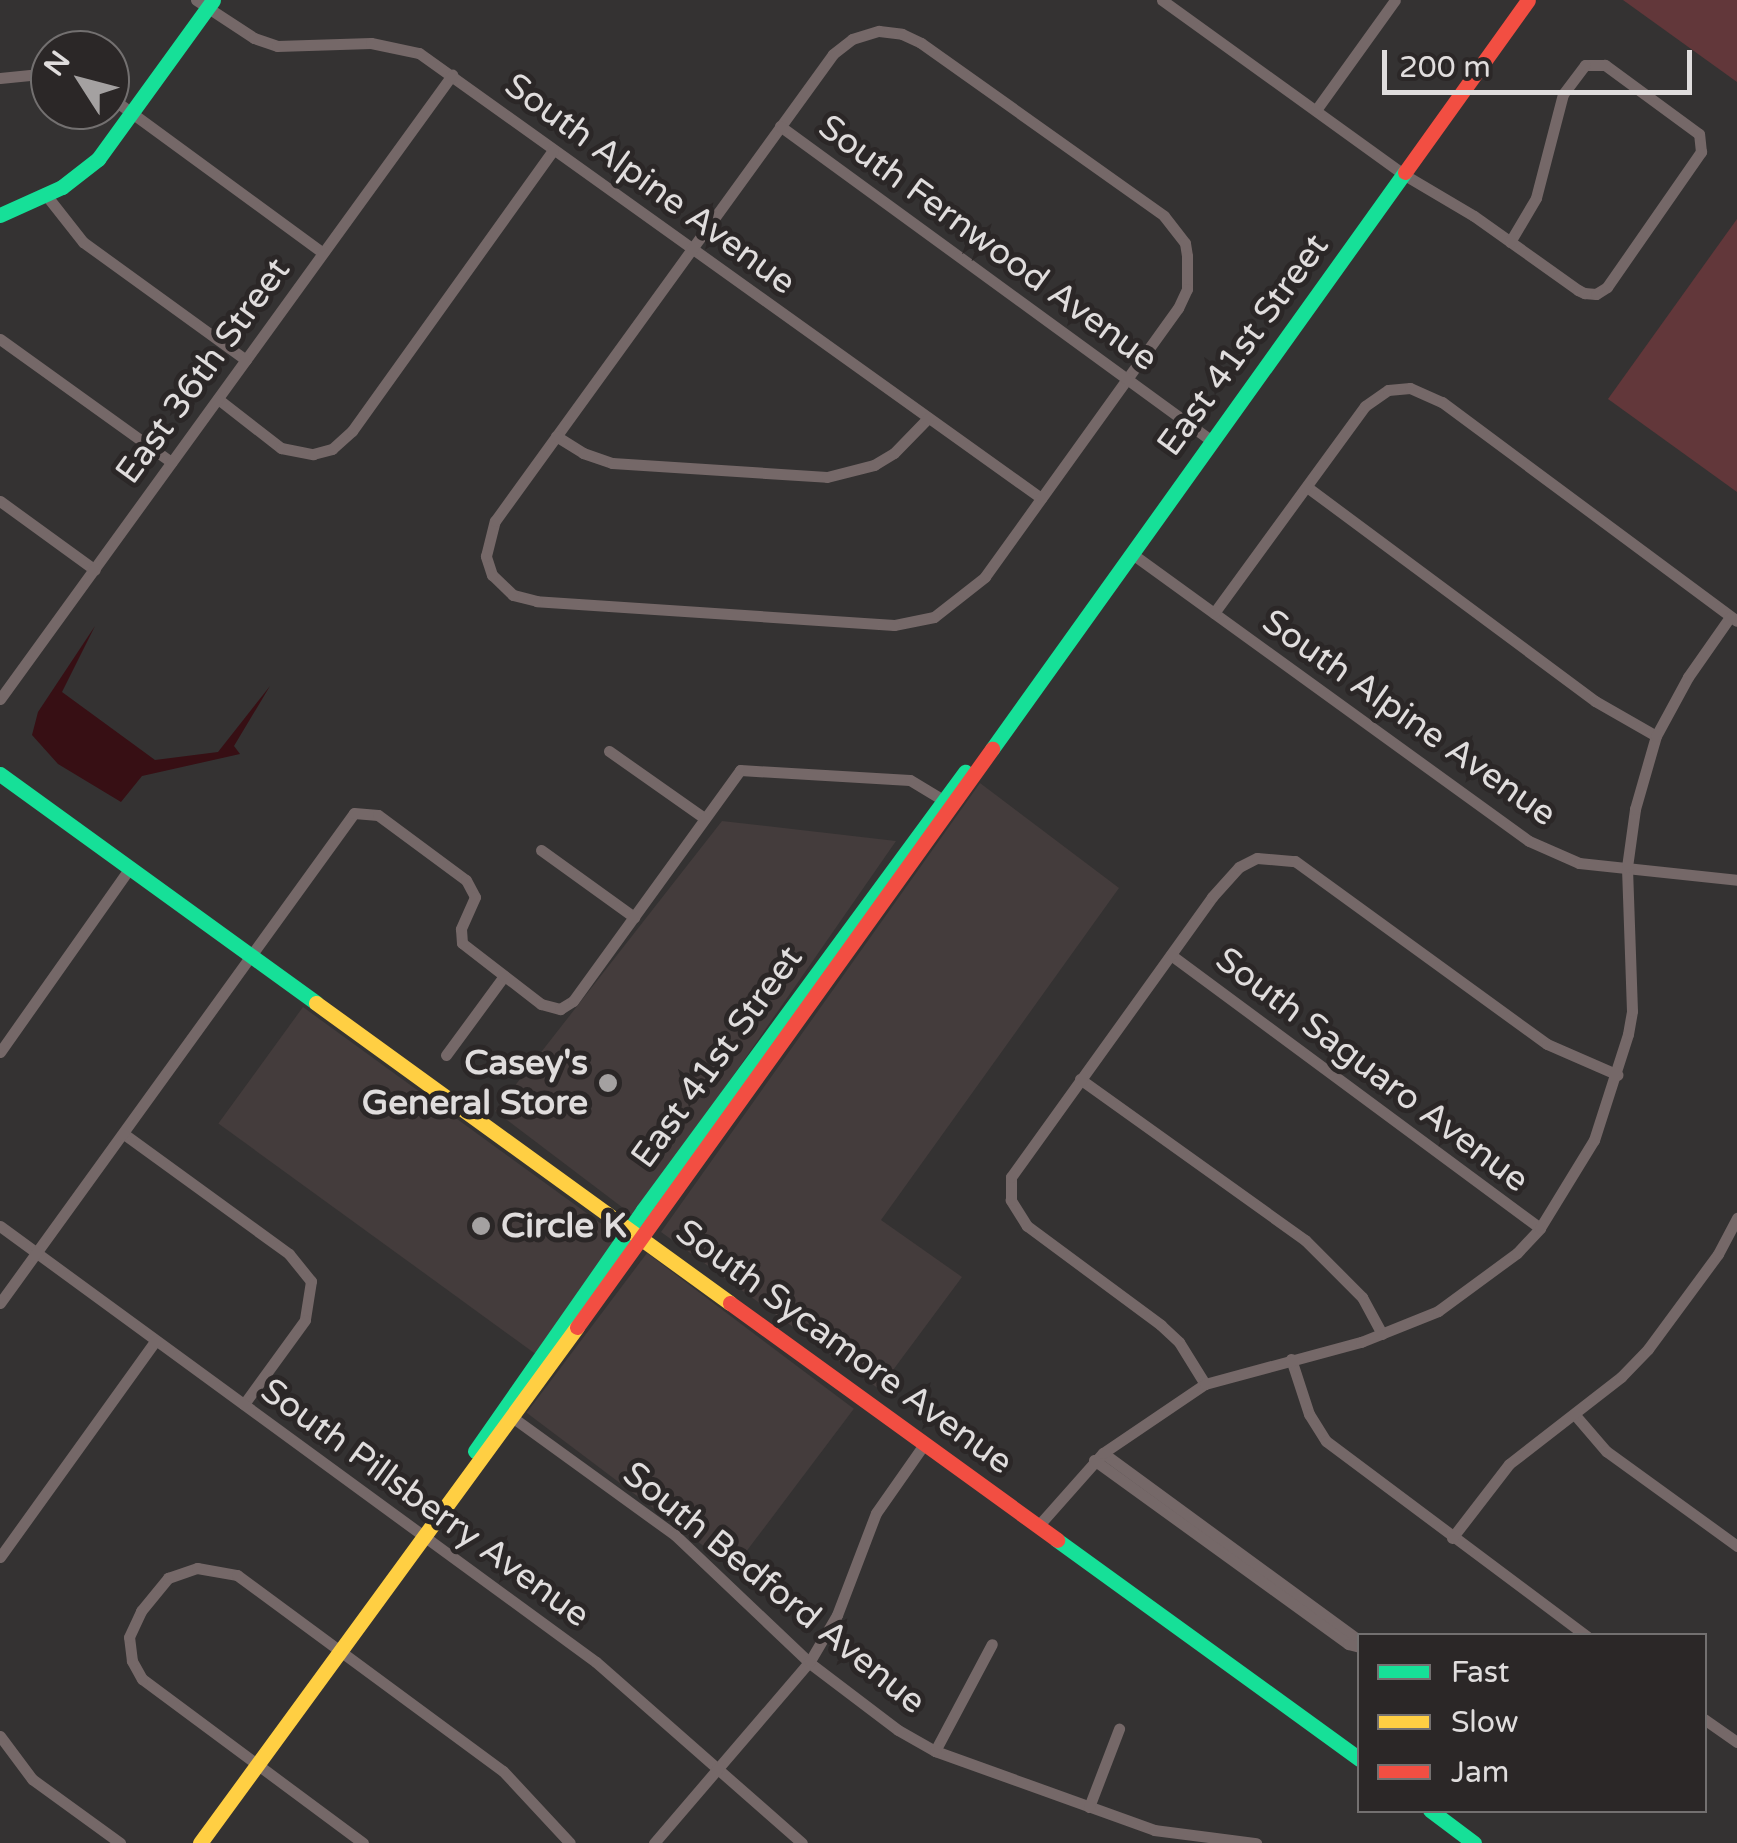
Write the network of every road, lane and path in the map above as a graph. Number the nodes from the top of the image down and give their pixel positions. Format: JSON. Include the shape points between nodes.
{"nodes":[{"id":1,"x":1162,"y":0,"type":"edge"},
{"id":2,"x":1395,"y":0,"type":"edge"},
{"id":3,"x":1528,"y":0,"type":"edge"},
{"id":4,"x":205,"y":3,"type":"edge"},
{"id":5,"x":30,"y":75,"type":"edge"},
{"id":6,"x":452,"y":75,"type":"junction"},
{"id":7,"x":0,"y":78,"type":"edge"},
{"id":8,"x":1316,"y":110,"type":"junction"},
{"id":9,"x":132,"y":112,"type":"junction"},
{"id":10,"x":780,"y":126,"type":"junction"},
{"id":11,"x":553,"y":150,"type":"junction"},
{"id":12,"x":1403,"y":174,"type":"junction"},
{"id":13,"x":46,"y":195,"type":"junction"},
{"id":14,"x":0,"y":215,"type":"edge"},
{"id":15,"x":1510,"y":242,"type":"junction"},
{"id":16,"x":692,"y":248,"type":"junction"},
{"id":17,"x":322,"y":252,"type":"junction"},
{"id":18,"x":0,"y":339,"type":"edge"},
{"id":19,"x":246,"y":360,"type":"junction"},
{"id":20,"x":1127,"y":378,"type":"junction"},
{"id":21,"x":218,"y":399,"type":"junction"},
{"id":22,"x":928,"y":418,"type":"junction"},
{"id":23,"x":556,"y":436,"type":"junction"},
{"id":24,"x":1212,"y":441,"type":"junction"},
{"id":25,"x":171,"y":462,"type":"junction"},
{"id":26,"x":1307,"y":488,"type":"junction"},
{"id":27,"x":1041,"y":498,"type":"junction"},
{"id":28,"x":0,"y":501,"type":"edge"},
{"id":29,"x":1132,"y":553,"type":"junction"},
{"id":30,"x":95,"y":570,"type":"junction"},
{"id":31,"x":1214,"y":612,"type":"junction"},
{"id":32,"x":1734,"y":619,"type":"edge"},
{"id":33,"x":0,"y":699,"type":"edge"},
{"id":34,"x":1656,"y":736,"type":"junction"},
{"id":35,"x":609,"y":751,"type":"dead end"},
{"id":36,"x":0,"y":774,"type":"edge"},
{"id":37,"x":947,"y":802,"type":"junction"},
{"id":38,"x":704,"y":818,"type":"junction"},
{"id":39,"x":541,"y":850,"type":"dead end"},
{"id":40,"x":130,"y":868,"type":"junction"},
{"id":41,"x":1627,"y":868,"type":"junction"},
{"id":42,"x":1737,"y":880,"type":"edge"},
{"id":43,"x":634,"y":917,"type":"junction"},
{"id":44,"x":250,"y":954,"type":"junction"},
{"id":45,"x":1172,"y":955,"type":"junction"},
{"id":46,"x":504,"y":976,"type":"junction"},
{"id":47,"x":0,"y":1052,"type":"edge"},
{"id":48,"x":446,"y":1055,"type":"dead end"},
{"id":49,"x":1618,"y":1075,"type":"junction"},
{"id":50,"x":1080,"y":1079,"type":"junction"},
{"id":51,"x":124,"y":1134,"type":"junction"},
{"id":52,"x":1737,"y":1218,"type":"edge"},
{"id":53,"x":0,"y":1226,"type":"edge"},
{"id":54,"x":1540,"y":1228,"type":"junction"},
{"id":55,"x":636,"y":1233,"type":"junction"},
{"id":56,"x":37,"y":1254,"type":"junction"},
{"id":57,"x":0,"y":1303,"type":"edge"},
{"id":58,"x":1382,"y":1334,"type":"junction"},
{"id":59,"x":154,"y":1341,"type":"junction"},
{"id":60,"x":1291,"y":1360,"type":"junction"},
{"id":61,"x":1205,"y":1384,"type":"junction"},
{"id":62,"x":244,"y":1404,"type":"junction"},
{"id":63,"x":507,"y":1413,"type":"junction"},
{"id":64,"x":1575,"y":1415,"type":"junction"},
{"id":65,"x":926,"y":1443,"type":"junction"},
{"id":66,"x":1098,"y":1456,"type":"junction"},
{"id":67,"x":1039,"y":1525,"type":"junction"},
{"id":68,"x":423,"y":1535,"type":"junction"},
{"id":69,"x":1452,"y":1538,"type":"junction"},
{"id":70,"x":1737,"y":1546,"type":"edge"},
{"id":71,"x":0,"y":1558,"type":"edge"},
{"id":72,"x":1583,"y":1633,"type":"edge"},
{"id":73,"x":992,"y":1644,"type":"dead end"},
{"id":74,"x":1357,"y":1644,"type":"edge"},
{"id":75,"x":340,"y":1649,"type":"junction"},
{"id":76,"x":810,"y":1662,"type":"junction"},
{"id":77,"x":1707,"y":1721,"type":"edge"},
{"id":78,"x":1119,"y":1729,"type":"dead end"},
{"id":79,"x":0,"y":1736,"type":"edge"},
{"id":80,"x":1737,"y":1742,"type":"edge"},
{"id":81,"x":935,"y":1752,"type":"junction"},
{"id":82,"x":1357,"y":1757,"type":"edge"},
{"id":83,"x":256,"y":1766,"type":"junction"},
{"id":84,"x":717,"y":1769,"type":"junction"},
{"id":85,"x":1090,"y":1808,"type":"junction"},
{"id":86,"x":1434,"y":1813,"type":"edge"},
{"id":87,"x":120,"y":1843,"type":"edge"},
{"id":88,"x":200,"y":1843,"type":"edge"},
{"id":89,"x":363,"y":1843,"type":"edge"},
{"id":90,"x":570,"y":1843,"type":"edge"},
{"id":91,"x":654,"y":1843,"type":"edge"},
{"id":92,"x":802,"y":1843,"type":"edge"},
{"id":93,"x":1256,"y":1843,"type":"edge"},
{"id":94,"x":1474,"y":1843,"type":"edge"}],
"edges":[{"from":1,"to":8,"type":"street"},
{"from":2,"to":8,"type":"street"},
{"from":3,"to":12,"type":"main road","name":"East 41st Street"},
{"from":4,"to":6,"type":"street","name":"South Alpine Avenue","via":[[277,46],[397,46]]},
{"from":4,"to":9,"type":"main road"},
{"from":5,"to":7,"type":"street"},
{"from":6,"to":11,"type":"street","name":"South Alpine Avenue"},
{"from":6,"to":17,"type":"street","name":"East 36th Street"},
{"from":8,"to":12,"type":"street"},
{"from":9,"to":13,"type":"main road","via":[[98,159]]},
{"from":9,"to":17,"type":"street"},
{"from":10,"to":16,"type":"street"},
{"from":10,"to":20,"type":"street","name":"South Fernwood Avenue"},
{"from":10,"to":20,"type":"street","via":[[842,46],[873,32],[902,34],[1164,216],[1184,242],[1187,289]]},
{"from":11,"to":16,"type":"street","name":"South Alpine Avenue"},
{"from":11,"to":21,"type":"street","via":[[352,431],[332,449],[313,454],[281,448]]},
{"from":12,"to":15,"type":"street"},
{"from":12,"to":24,"type":"main road","name":"East 41st Street"},
{"from":13,"to":14,"type":"main road"},
{"from":13,"to":19,"type":"street","via":[[83,242]]},
{"from":15,"to":15,"type":"street","via":[[1578,290],[1596,294],[1703,147],[1696,131],[1605,65],[1584,65],[1564,94],[1536,198]]},
{"from":16,"to":22,"type":"street","name":"South Alpine Avenue"},
{"from":16,"to":23,"type":"street"},
{"from":17,"to":19,"type":"street","name":"East 36th Street"},
{"from":18,"to":25,"type":"street"},
{"from":19,"to":21,"type":"street","name":"East 36th Street"},
{"from":20,"to":24,"type":"street","name":"South Fernwood Avenue"},
{"from":20,"to":27,"type":"street"},
{"from":21,"to":25,"type":"street","name":"East 36th Street"},
{"from":22,"to":23,"type":"street","via":[[884,459],[827,477],[612,462]]},
{"from":22,"to":27,"type":"street","name":"South Alpine Avenue"},
{"from":23,"to":27,"type":"street","via":[[486,544],[492,575],[513,594],[537,601],[909,623],[934,617],[970,592]]},
{"from":24,"to":29,"type":"main road","name":"East 41st Street"},
{"from":25,"to":30,"type":"street","name":"East 36th Street"},
{"from":26,"to":31,"type":"street"},
{"from":26,"to":32,"type":"street","via":[[1364,406],[1388,390],[1410,388],[1442,402]]},
{"from":26,"to":34,"type":"street","via":[[1595,701]]},
{"from":28,"to":30,"type":"street"},
{"from":29,"to":31,"type":"street","name":"South Alpine Avenue"},
{"from":29,"to":37,"type":"main road","name":"East 41st Street"},
{"from":30,"to":33,"type":"street","name":"East 36th Street"},
{"from":31,"to":41,"type":"street","name":"South Alpine Avenue","via":[[1529,841],[1579,862]]},
{"from":32,"to":34,"type":"street","via":[[1688,677]]},
{"from":34,"to":41,"type":"street"},
{"from":35,"to":38,"type":"street"},
{"from":36,"to":40,"type":"main road","name":"South Sycamore Avenue"},
{"from":37,"to":38,"type":"street","via":[[910,780],[744,769]]},
{"from":37,"to":55,"type":"main road","name":"East 41st Street"},
{"from":38,"to":43,"type":"street"},
{"from":39,"to":43,"type":"street"},
{"from":40,"to":44,"type":"main road","name":"South Sycamore Avenue"},
{"from":40,"to":47,"type":"street"},
{"from":41,"to":42,"type":"street","name":"South Alpine Avenue"},
{"from":41,"to":49,"type":"street","via":[[1632,1011]]},
{"from":43,"to":46,"type":"street","via":[[568,1006],[550,1008]]},
{"from":44,"to":46,"type":"street","via":[[346,819],[362,811],[378,815],[466,880],[475,897],[460,930],[462,943]]},
{"from":44,"to":51,"type":"street"},
{"from":44,"to":55,"type":"main road","name":"South Sycamore Avenue"},
{"from":45,"to":49,"type":"street","via":[[1239,867],[1257,858],[1295,861],[1547,1044]]},
{"from":45,"to":50,"type":"street"},
{"from":45,"to":54,"type":"street","name":"South Saguaro Avenue"},
{"from":46,"to":48,"type":"street"},
{"from":49,"to":54,"type":"street","via":[[1594,1140]]},
{"from":50,"to":58,"type":"street","via":[[1305,1240],[1362,1297]]},
{"from":50,"to":61,"type":"street","via":[[1011,1177],[1015,1213],[1161,1325]]},
{"from":51,"to":56,"type":"street"},
{"from":51,"to":62,"type":"street","via":[[289,1254],[310,1281],[305,1320]]},
{"from":52,"to":64,"type":"street","via":[[1675,1318]]},
{"from":53,"to":56,"type":"street","name":"South Pillsberry Avenue"},
{"from":54,"to":58,"type":"street","via":[[1438,1310]]},
{"from":55,"to":63,"type":"main road","name":"East 41st Street"},
{"from":55,"to":65,"type":"main road","name":"South Sycamore Avenue"},
{"from":56,"to":57,"type":"street"},
{"from":56,"to":59,"type":"street","name":"South Pillsberry Avenue"},
{"from":58,"to":60,"type":"street"},
{"from":59,"to":62,"type":"street","name":"South Pillsberry Avenue"},
{"from":59,"to":71,"type":"street"},
{"from":60,"to":61,"type":"street"},
{"from":60,"to":69,"type":"street","via":[[1326,1442]]},
{"from":61,"to":66,"type":"street"},
{"from":62,"to":68,"type":"street","name":"South Pillsberry Avenue"},
{"from":63,"to":68,"type":"main road","name":"East 41st Street"},
{"from":63,"to":76,"type":"street","name":"South Bedford Avenue","via":[[675,1535]]},
{"from":64,"to":69,"type":"street","via":[[1509,1464]]},
{"from":64,"to":70,"type":"street","via":[[1606,1451]]},
{"from":65,"to":67,"type":"main road","name":"South Sycamore Avenue"},
{"from":65,"to":76,"type":"street","via":[[876,1514],[837,1615]]},
{"from":66,"to":67,"type":"street"},
{"from":66,"to":74,"type":"street","via":[[1348,1644]]},
{"from":67,"to":82,"type":"main road","name":"South Sycamore Avenue"},
{"from":68,"to":75,"type":"main road","name":"East 41st Street"},
{"from":68,"to":84,"type":"street","name":"South Pillsberry Avenue","via":[[596,1662]]},
{"from":69,"to":72,"type":"street"},
{"from":73,"to":81,"type":"street"},
{"from":75,"to":83,"type":"main road","name":"East 41st Street"},
{"from":75,"to":83,"type":"street","via":[[222,1570],[197,1568],[168,1578],[141,1611],[129,1650],[142,1679]]},
{"from":75,"to":90,"type":"street","via":[[504,1771]]},
{"from":76,"to":81,"type":"street","name":"South Bedford Avenue","via":[[877,1717]]},
{"from":76,"to":84,"type":"street"},
{"from":77,"to":80,"type":"street"},
{"from":78,"to":85,"type":"street"},
{"from":79,"to":87,"type":"street","via":[[32,1778]]},
{"from":81,"to":85,"type":"street","name":"South Bedford Avenue"},
{"from":83,"to":88,"type":"main road","name":"East 41st Street"},
{"from":83,"to":89,"type":"street"},
{"from":84,"to":91,"type":"street"},
{"from":84,"to":92,"type":"street","name":"South Pillsberry Avenue"},
{"from":85,"to":93,"type":"street","name":"South Bedford Avenue","via":[[1171,1834]]},
{"from":86,"to":94,"type":"main road"}]}
